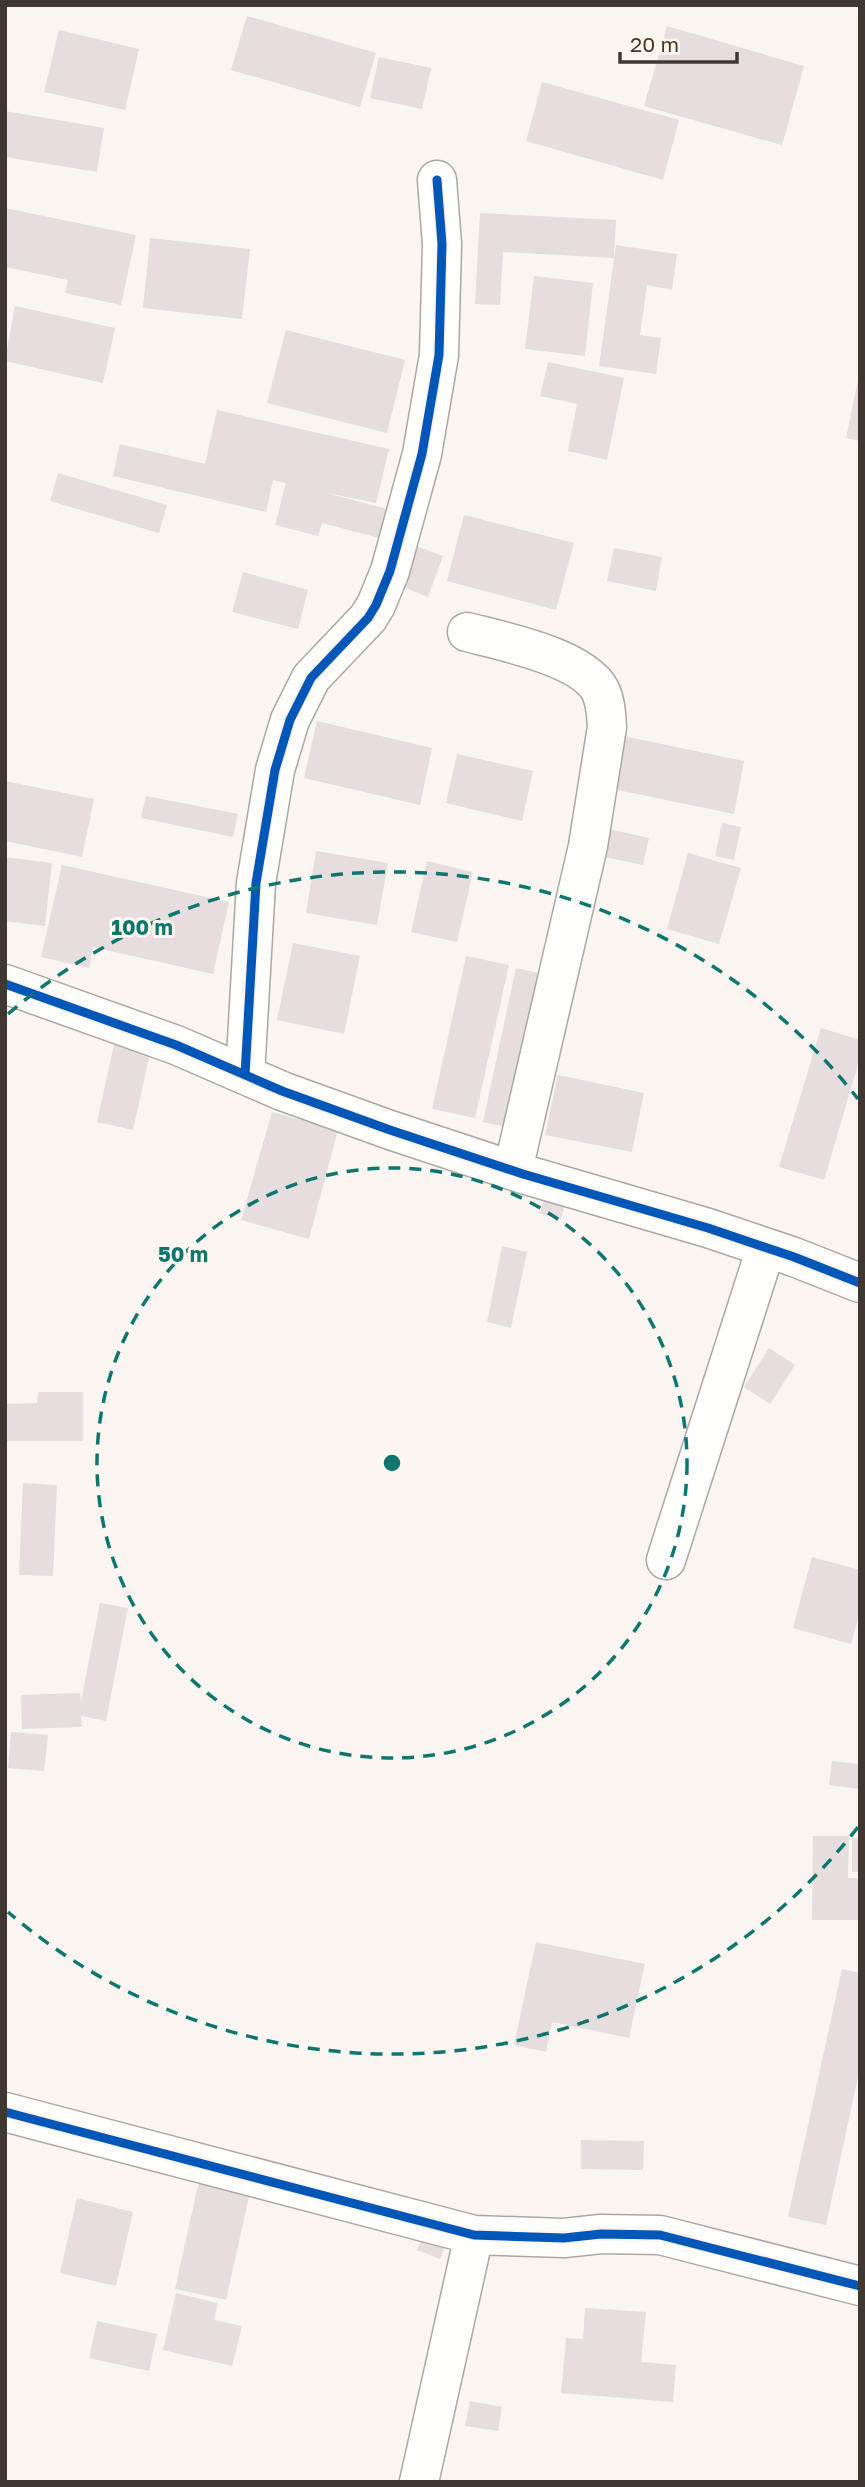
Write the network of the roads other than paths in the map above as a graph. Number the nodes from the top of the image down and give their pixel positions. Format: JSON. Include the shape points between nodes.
{"nodes":[{"id":1,"x":437,"y":180,"type":"dead end"},
{"id":2,"x":467,"y":632,"type":"dead end"},
{"id":3,"x":5,"y":984,"type":"edge"},
{"id":4,"x":245,"y":1075,"type":"junction"},
{"id":5,"x":513,"y":1170,"type":"junction"},
{"id":6,"x":766,"y":1248,"type":"junction"},
{"id":7,"x":860,"y":1283,"type":"edge"},
{"id":8,"x":666,"y":1560,"type":"dead end"},
{"id":9,"x":5,"y":2112,"type":"edge"},
{"id":10,"x":474,"y":2235,"type":"junction"},
{"id":11,"x":860,"y":2286,"type":"edge"},
{"id":12,"x":419,"y":2482,"type":"edge"}],
"edges":[{"from":1,"to":4,"type":"street","via":[[442,244],[439,355],[422,454],[390,572],[376,605],[311,678],[290,720],[275,770],[256,883]]},
{"from":2,"to":5,"type":"street","via":[[530,649],[582,673],[599,688],[606,708],[588,846]]},
{"from":3,"to":4,"type":"street","via":[[176,1045]]},
{"from":4,"to":5,"type":"street"},
{"from":5,"to":6,"type":"street"},
{"from":6,"to":7,"type":"street"},
{"from":6,"to":8,"type":"street"},
{"from":9,"to":10,"type":"street"},
{"from":10,"to":11,"type":"street","via":[[660,2235]]},
{"from":10,"to":12,"type":"street"}]}
